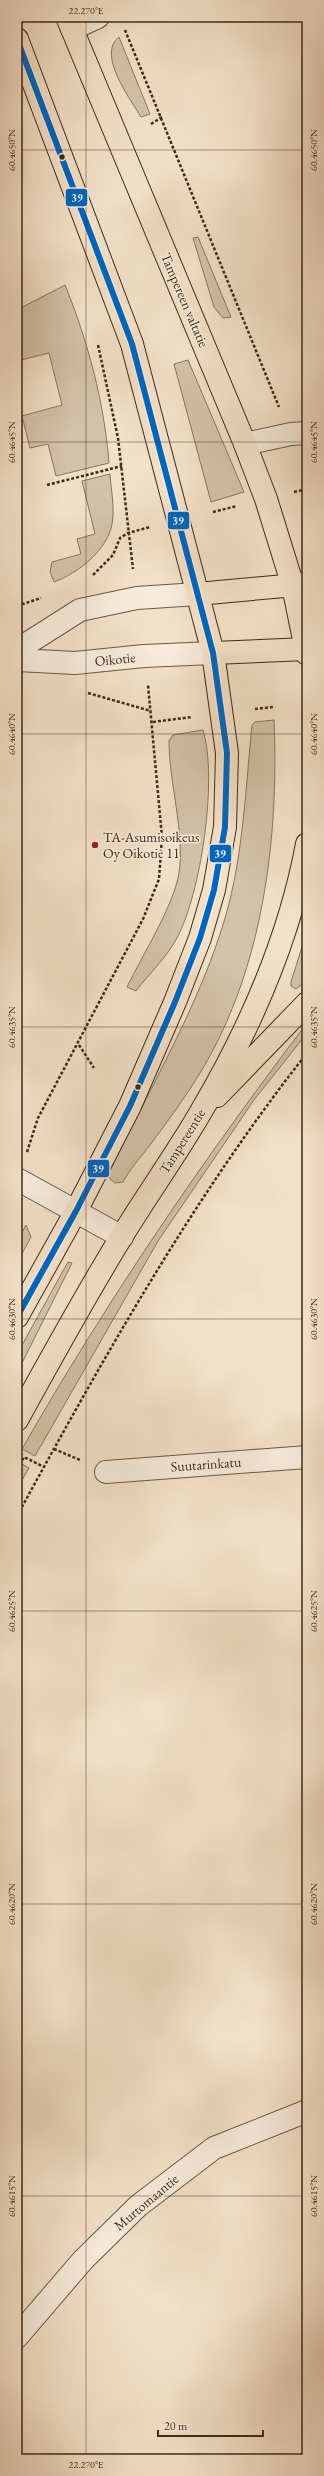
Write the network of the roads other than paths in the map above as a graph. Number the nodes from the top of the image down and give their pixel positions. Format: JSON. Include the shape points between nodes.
{"nodes":[{"id":1,"x":98,"y":17,"type":"edge"},
{"id":2,"x":69,"y":23,"type":"edge"},
{"id":3,"x":17,"y":39,"type":"edge"},
{"id":4,"x":299,"y":434,"type":"edge"},
{"id":5,"x":245,"y":444,"type":"junction"},
{"id":6,"x":300,"y":585,"type":"edge"},
{"id":7,"x":197,"y":594,"type":"junction"},
{"id":8,"x":307,"y":649,"type":"edge"},
{"id":9,"x":17,"y":650,"type":"edge"},
{"id":10,"x":213,"y":653,"type":"junction"},
{"id":11,"x":307,"y":654,"type":"edge"},
{"id":12,"x":17,"y":660,"type":"edge"},
{"id":13,"x":307,"y":844,"type":"edge"},
{"id":14,"x":307,"y":1003,"type":"edge"},
{"id":15,"x":200,"y":1114,"type":"junction"},
{"id":16,"x":17,"y":1181,"type":"edge"},
{"id":17,"x":76,"y":1211,"type":"junction"},
{"id":18,"x":122,"y":1237,"type":"junction"},
{"id":19,"x":17,"y":1317,"type":"edge"},
{"id":20,"x":17,"y":1420,"type":"edge"},
{"id":21,"x":307,"y":1457,"type":"edge"},
{"id":22,"x":106,"y":1472,"type":"dead end"},
{"id":23,"x":307,"y":2111,"type":"edge"},
{"id":24,"x":17,"y":2337,"type":"edge"}],
"edges":[{"from":1,"to":2,"type":"street"},
{"from":2,"to":5,"type":"main road","name":"Tampereen valtatie"},
{"from":3,"to":7,"type":"main road","via":[[132,344],[156,426]]},
{"from":4,"to":5,"type":"street"},
{"from":5,"to":6,"type":"main road","name":"Tampereen valtatie"},
{"from":6,"to":7,"type":"main road"},
{"from":6,"to":8,"type":"main road"},
{"from":7,"to":9,"type":"street","via":[[137,598],[80,610]]},
{"from":7,"to":10,"type":"main road"},
{"from":8,"to":10,"type":"main road"},
{"from":8,"to":11,"type":"main road"},
{"from":10,"to":12,"type":"street","name":"Oikotie","via":[[75,663]]},
{"from":10,"to":17,"type":"main road","via":[[227,753],[225,827],[214,890],[200,938],[175,1002],[130,1106]]},
{"from":13,"to":15,"type":"main road","name":"Tampereentie","via":[[298,891],[276,959],[250,1018]]},
{"from":14,"to":15,"type":"main road"},
{"from":15,"to":18,"type":"main road","name":"Tampereentie"},
{"from":16,"to":17,"type":"street"},
{"from":17,"to":18,"type":"street"},
{"from":17,"to":19,"type":"main road"},
{"from":18,"to":20,"type":"main road","name":"Tampereentie"},
{"from":21,"to":22,"type":"street","name":"Suutarinkatu"},
{"from":23,"to":24,"type":"street","name":"Murtomaantie","via":[[214,2148],[138,2206],[83,2260]]}]}
